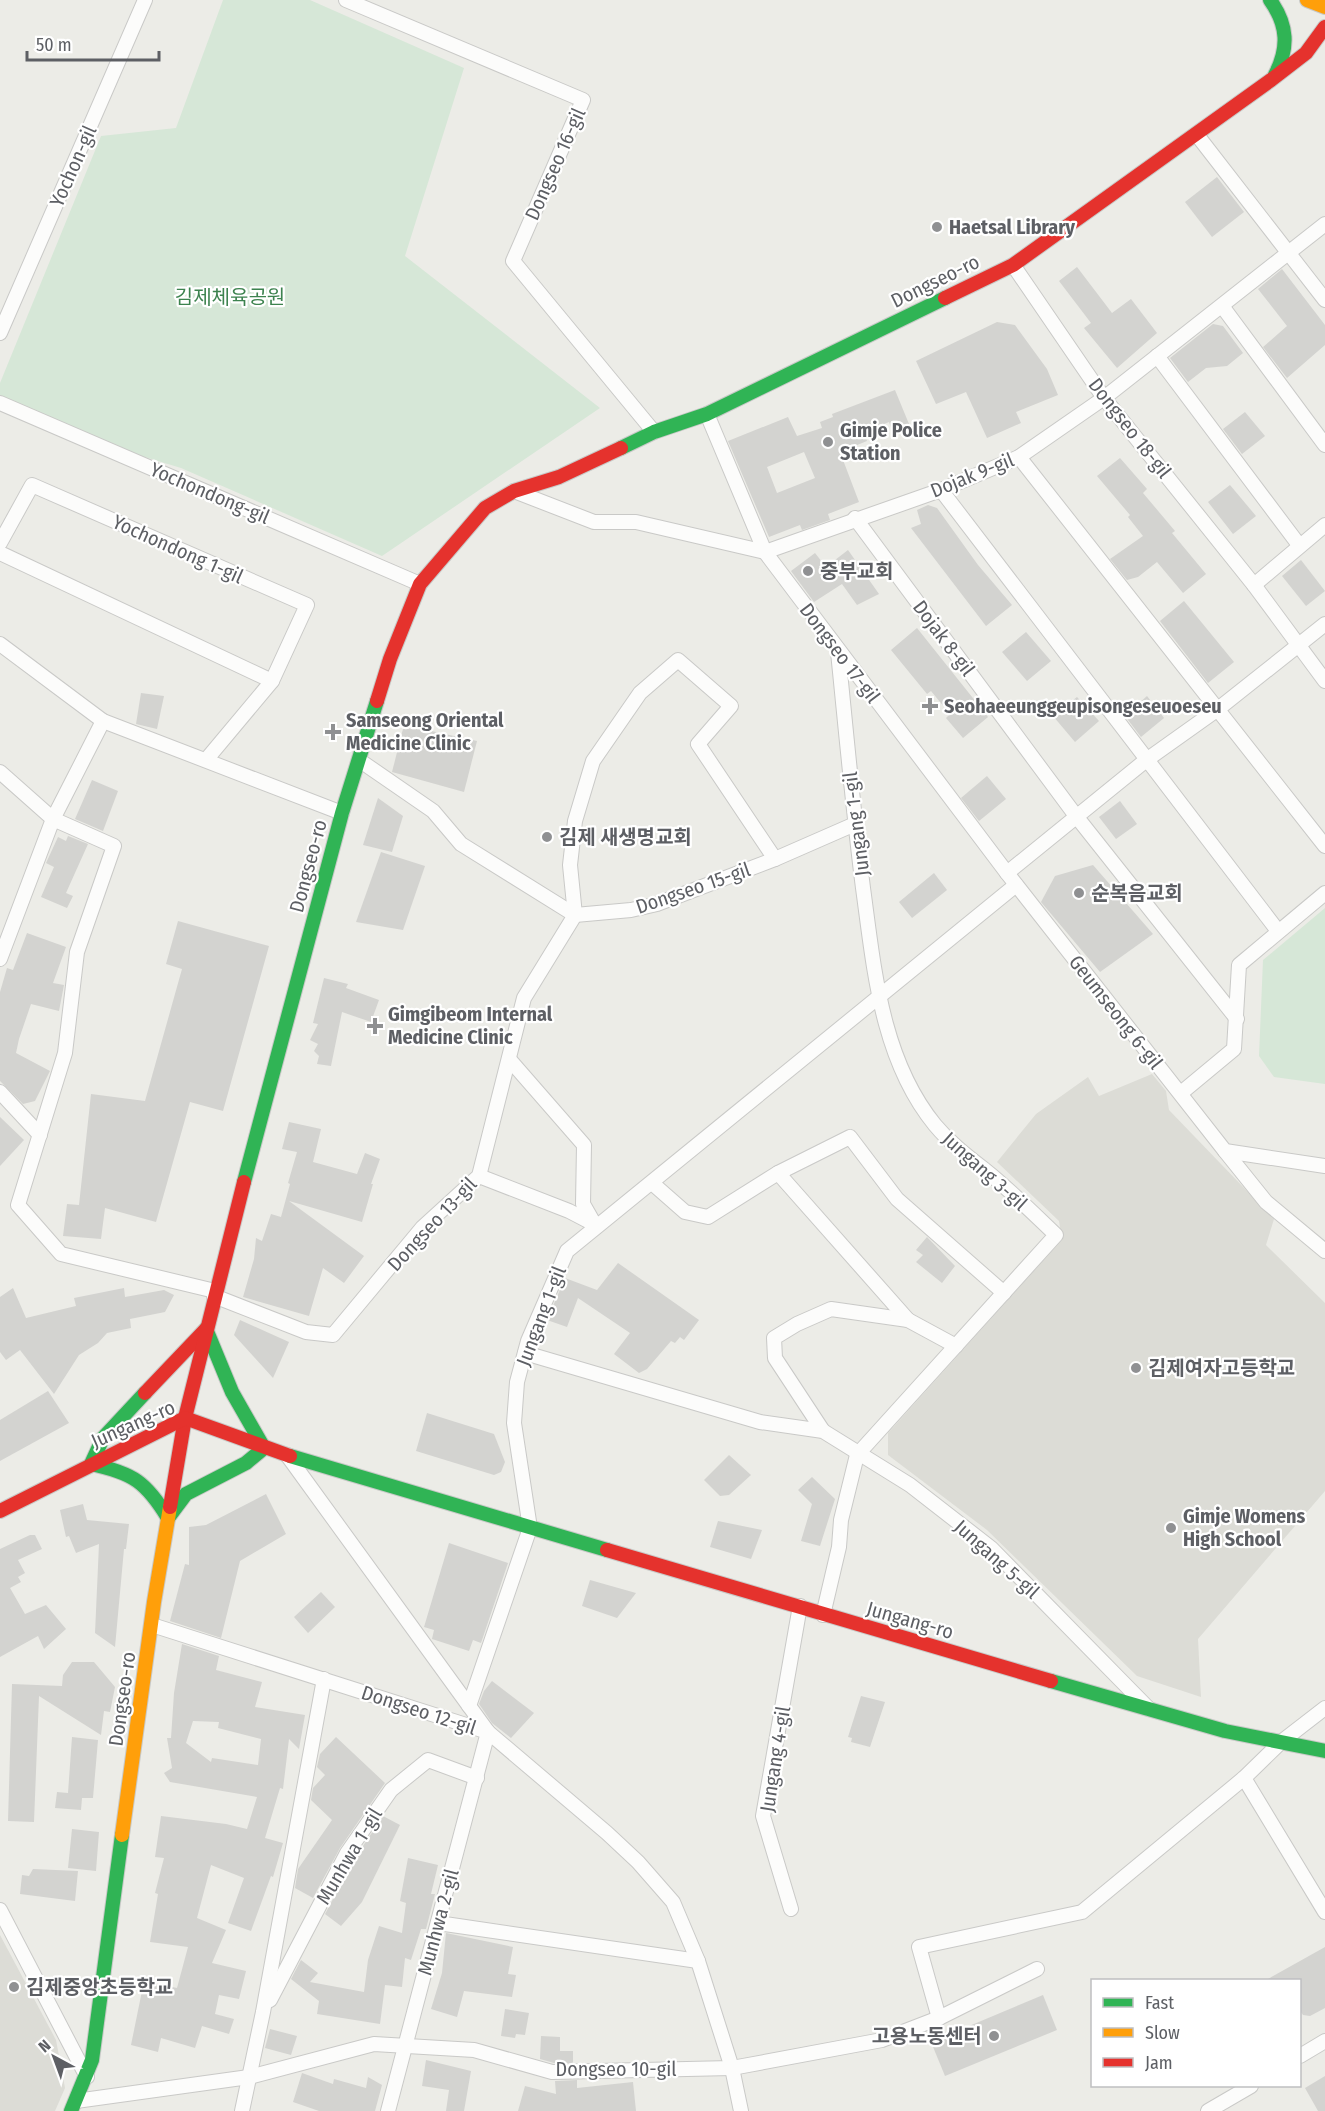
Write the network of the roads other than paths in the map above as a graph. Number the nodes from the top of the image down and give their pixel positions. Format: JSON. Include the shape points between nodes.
{"nodes":[{"id":1,"x":145,"y":0,"type":"edge"},
{"id":2,"x":346,"y":0,"type":"edge"},
{"id":3,"x":1270,"y":0,"type":"edge"},
{"id":4,"x":1306,"y":0,"type":"edge"},
{"id":5,"x":1325,"y":8,"type":"edge"},
{"id":6,"x":1325,"y":27,"type":"edge"},
{"id":7,"x":1271,"y":81,"type":"junction"},
{"id":8,"x":1197,"y":135,"type":"junction"},
{"id":9,"x":1325,"y":224,"type":"edge"},
{"id":10,"x":1289,"y":253,"type":"junction"},
{"id":11,"x":1013,"y":265,"type":"junction"},
{"id":12,"x":1325,"y":300,"type":"edge"},
{"id":13,"x":1222,"y":306,"type":"junction"},
{"id":14,"x":0,"y":333,"type":"edge"},
{"id":15,"x":1157,"y":356,"type":"junction"},
{"id":16,"x":1104,"y":398,"type":"junction"},
{"id":17,"x":0,"y":403,"type":"edge"},
{"id":18,"x":707,"y":414,"type":"junction"},
{"id":19,"x":654,"y":432,"type":"junction"},
{"id":20,"x":1325,"y":445,"type":"edge"},
{"id":21,"x":1019,"y":457,"type":"junction"},
{"id":22,"x":941,"y":490,"type":"junction"},
{"id":23,"x":514,"y":491,"type":"junction"},
{"id":24,"x":855,"y":518,"type":"junction"},
{"id":25,"x":1325,"y":525,"type":"edge"},
{"id":26,"x":0,"y":543,"type":"edge"},
{"id":27,"x":1299,"y":545,"type":"junction"},
{"id":28,"x":765,"y":552,"type":"junction"},
{"id":29,"x":0,"y":553,"type":"edge"},
{"id":30,"x":420,"y":584,"type":"junction"},
{"id":31,"x":1254,"y":585,"type":"junction"},
{"id":32,"x":1325,"y":624,"type":"edge"},
{"id":33,"x":0,"y":644,"type":"edge"},
{"id":34,"x":1297,"y":646,"type":"junction"},
{"id":35,"x":838,"y":652,"type":"junction"},
{"id":36,"x":272,"y":681,"type":"junction"},
{"id":37,"x":1325,"y":681,"type":"edge"},
{"id":38,"x":1218,"y":710,"type":"junction"},
{"id":39,"x":103,"y":721,"type":"junction"},
{"id":40,"x":206,"y":760,"type":"junction"},
{"id":41,"x":359,"y":760,"type":"junction"},
{"id":42,"x":1145,"y":761,"type":"junction"},
{"id":43,"x":0,"y":772,"type":"edge"},
{"id":44,"x":342,"y":813,"type":"junction"},
{"id":45,"x":1076,"y":816,"type":"junction"},
{"id":46,"x":53,"y":819,"type":"junction"},
{"id":47,"x":855,"y":824,"type":"junction"},
{"id":48,"x":1325,"y":846,"type":"edge"},
{"id":49,"x":775,"y":859,"type":"junction"},
{"id":50,"x":1006,"y":873,"type":"junction"},
{"id":51,"x":1016,"y":885,"type":"junction"},
{"id":52,"x":1325,"y":893,"type":"edge"},
{"id":53,"x":575,"y":915,"type":"junction"},
{"id":54,"x":0,"y":922,"type":"edge"},
{"id":55,"x":1278,"y":931,"type":"junction"},
{"id":56,"x":11,"y":932,"type":"junction"},
{"id":57,"x":0,"y":959,"type":"edge"},
{"id":58,"x":878,"y":996,"type":"junction"},
{"id":59,"x":1237,"y":1019,"type":"junction"},
{"id":60,"x":509,"y":1059,"type":"junction"},
{"id":61,"x":0,"y":1092,"type":"edge"},
{"id":62,"x":1181,"y":1093,"type":"junction"},
{"id":63,"x":40,"y":1135,"type":"junction"},
{"id":64,"x":1225,"y":1151,"type":"junction"},
{"id":65,"x":1325,"y":1166,"type":"edge"},
{"id":66,"x":778,"y":1173,"type":"junction"},
{"id":67,"x":479,"y":1176,"type":"junction"},
{"id":68,"x":652,"y":1183,"type":"junction"},
{"id":69,"x":596,"y":1225,"type":"junction"},
{"id":70,"x":1325,"y":1251,"type":"edge"},
{"id":71,"x":1004,"y":1293,"type":"junction"},
{"id":72,"x":214,"y":1294,"type":"junction"},
{"id":73,"x":908,"y":1320,"type":"junction"},
{"id":74,"x":206,"y":1329,"type":"junction"},
{"id":75,"x":956,"y":1346,"type":"junction"},
{"id":76,"x":525,"y":1353,"type":"junction"},
{"id":77,"x":185,"y":1418,"type":"junction"},
{"id":78,"x":823,"y":1431,"type":"junction"},
{"id":79,"x":264,"y":1448,"type":"junction"},
{"id":80,"x":286,"y":1455,"type":"junction"},
{"id":81,"x":857,"y":1455,"type":"junction"},
{"id":82,"x":91,"y":1464,"type":"junction"},
{"id":83,"x":0,"y":1511,"type":"edge"},
{"id":84,"x":168,"y":1518,"type":"junction"},
{"id":85,"x":530,"y":1528,"type":"junction"},
{"id":86,"x":800,"y":1606,"type":"junction"},
{"id":87,"x":823,"y":1615,"type":"junction"},
{"id":88,"x":152,"y":1625,"type":"junction"},
{"id":89,"x":324,"y":1679,"type":"junction"},
{"id":90,"x":469,"y":1706,"type":"junction"},
{"id":91,"x":1325,"y":1708,"type":"edge"},
{"id":92,"x":1151,"y":1711,"type":"junction"},
{"id":93,"x":488,"y":1732,"type":"junction"},
{"id":94,"x":1281,"y":1742,"type":"junction"},
{"id":95,"x":1325,"y":1751,"type":"edge"},
{"id":96,"x":477,"y":1778,"type":"junction"},
{"id":97,"x":1244,"y":1778,"type":"junction"},
{"id":98,"x":791,"y":1909,"type":"dead end"},
{"id":99,"x":0,"y":1910,"type":"edge"},
{"id":100,"x":1325,"y":1911,"type":"edge"},
{"id":101,"x":438,"y":1923,"type":"junction"},
{"id":102,"x":698,"y":1961,"type":"junction"},
{"id":103,"x":1037,"y":1969,"type":"dead end"},
{"id":104,"x":263,"y":2012,"type":"junction"},
{"id":105,"x":939,"y":2018,"type":"junction"},
{"id":106,"x":1325,"y":2041,"type":"edge"},
{"id":107,"x":404,"y":2045,"type":"junction"},
{"id":108,"x":1301,"y":2055,"type":"edge"},
{"id":109,"x":732,"y":2068,"type":"junction"},
{"id":110,"x":87,"y":2077,"type":"junction"},
{"id":111,"x":249,"y":2077,"type":"junction"},
{"id":112,"x":1248,"y":2087,"type":"edge"},
{"id":113,"x":74,"y":2106,"type":"edge"},
{"id":114,"x":242,"y":2111,"type":"edge"},
{"id":115,"x":388,"y":2111,"type":"edge"},
{"id":116,"x":741,"y":2111,"type":"edge"},
{"id":117,"x":1208,"y":2111,"type":"edge"}],
"edges":[{"from":1,"to":14,"type":"street","name":"Yochon-gil"},
{"from":2,"to":19,"type":"street","name":"Dongseo 16-gil","via":[[583,100],[513,261]]},
{"from":3,"to":7,"type":"main road","via":[[1285,29],[1287,45]]},
{"from":4,"to":5,"type":"main road"},
{"from":6,"to":7,"type":"main road","name":"Dongseo-ro","via":[[1306,53]]},
{"from":7,"to":8,"type":"main road","name":"Dongseo-ro"},
{"from":8,"to":10,"type":"street"},
{"from":8,"to":11,"type":"main road","name":"Dongseo-ro"},
{"from":9,"to":10,"type":"street","name":"Dojak 9-gil"},
{"from":10,"to":12,"type":"street"},
{"from":10,"to":13,"type":"street","name":"Dojak 9-gil"},
{"from":11,"to":16,"type":"street","name":"Dongseo 18-gil"},
{"from":11,"to":18,"type":"main road","name":"Dongseo-ro"},
{"from":13,"to":15,"type":"street","name":"Dojak 9-gil"},
{"from":13,"to":20,"type":"street"},
{"from":15,"to":16,"type":"street","name":"Dojak 9-gil"},
{"from":15,"to":27,"type":"street"},
{"from":16,"to":21,"type":"street","name":"Dojak 9-gil"},
{"from":16,"to":31,"type":"street","name":"Dongseo 18-gil"},
{"from":17,"to":30,"type":"street","name":"Yochondong-gil"},
{"from":18,"to":19,"type":"main road","name":"Dongseo-ro"},
{"from":18,"to":28,"type":"street","name":"Dongseo 17-gil"},
{"from":19,"to":23,"type":"main road","name":"Dongseo-ro","via":[[559,477]]},
{"from":21,"to":22,"type":"street","name":"Dojak 9-gil"},
{"from":21,"to":38,"type":"street"},
{"from":22,"to":24,"type":"street","name":"Dojak 9-gil"},
{"from":22,"to":42,"type":"street"},
{"from":23,"to":28,"type":"street","via":[[594,522],[636,522]]},
{"from":23,"to":30,"type":"main road","name":"Dongseo-ro","via":[[485,508]]},
{"from":24,"to":28,"type":"street","name":"Dojak 9-gil"},
{"from":24,"to":45,"type":"street","name":"Dojak 8-gil"},
{"from":25,"to":27,"type":"street"},
{"from":26,"to":36,"type":"street","name":"Yochondong 1-gil","via":[[32,485],[307,605]]},
{"from":27,"to":31,"type":"street"},
{"from":28,"to":35,"type":"street","name":"Dongseo 17-gil"},
{"from":29,"to":36,"type":"street"},
{"from":30,"to":41,"type":"main road","name":"Dongseo-ro","via":[[390,659]]},
{"from":31,"to":34,"type":"street","name":"Dongseo 18-gil"},
{"from":32,"to":34,"type":"street"},
{"from":33,"to":39,"type":"street"},
{"from":34,"to":37,"type":"street","name":"Dongseo 18-gil"},
{"from":34,"to":38,"type":"street"},
{"from":35,"to":47,"type":"street","name":"Jungang 1-gil"},
{"from":35,"to":50,"type":"street","name":"Dongseo 17-gil"},
{"from":36,"to":40,"type":"street","name":"Yochondong 1-gil"},
{"from":38,"to":42,"type":"street"},
{"from":38,"to":48,"type":"street"},
{"from":39,"to":40,"type":"street"},
{"from":39,"to":46,"type":"street"},
{"from":40,"to":44,"type":"street"},
{"from":41,"to":44,"type":"main road","name":"Dongseo-ro"},
{"from":41,"to":53,"type":"street","via":[[433,811],[461,844]]},
{"from":42,"to":45,"type":"street"},
{"from":42,"to":55,"type":"street"},
{"from":43,"to":46,"type":"street"},
{"from":44,"to":72,"type":"main road","name":"Dongseo-ro"},
{"from":45,"to":50,"type":"street"},
{"from":45,"to":59,"type":"street","name":"Dojak 8-gil"},
{"from":46,"to":56,"type":"street"},
{"from":46,"to":63,"type":"street","via":[[114,846],[77,952],[65,1053]]},
{"from":47,"to":49,"type":"street","name":"Dongseo 15-gil"},
{"from":47,"to":58,"type":"street","name":"Jungang 1-gil"},
{"from":49,"to":53,"type":"street","name":"Dongseo 15-gil","via":[[657,904]]},
{"from":49,"to":53,"type":"street","name":"Dongseo 15-gil","via":[[698,744],[731,706],[678,660],[640,693],[593,761],[575,821],[570,865]]},
{"from":50,"to":51,"type":"street","name":"Geumseong 6-gil"},
{"from":51,"to":58,"type":"street","name":"Jungang 1-gil"},
{"from":51,"to":62,"type":"street","name":"Geumseong 6-gil"},
{"from":52,"to":55,"type":"street"},
{"from":53,"to":60,"type":"street","name":"Dongseo 13-gil","via":[[524,998]]},
{"from":54,"to":56,"type":"street"},
{"from":55,"to":59,"type":"street","via":[[1239,965]]},
{"from":56,"to":57,"type":"street"},
{"from":58,"to":68,"type":"street","name":"Jungang 1-gil"},
{"from":58,"to":71,"type":"street","name":"Jungang 3-gil","via":[[892,1047],[934,1124],[1056,1235]]},
{"from":59,"to":62,"type":"street","via":[[1234,1048]]},
{"from":60,"to":67,"type":"street","name":"Dongseo 13-gil"},
{"from":60,"to":69,"type":"street","via":[[584,1145],[583,1204]]},
{"from":61,"to":63,"type":"street"},
{"from":62,"to":64,"type":"street","name":"Geumseong 6-gil"},
{"from":63,"to":72,"type":"street","via":[[18,1205],[61,1254]]},
{"from":64,"to":65,"type":"street"},
{"from":64,"to":70,"type":"street","name":"Geumseong 6-gil","via":[[1266,1202]]},
{"from":66,"to":68,"type":"street","via":[[708,1217],[685,1212]]},
{"from":66,"to":71,"type":"street","via":[[850,1137],[897,1199]]},
{"from":66,"to":73,"type":"street"},
{"from":67,"to":69,"type":"street"},
{"from":67,"to":72,"type":"street","name":"Dongseo 13-gil","via":[[422,1228],[333,1335],[306,1332]]},
{"from":68,"to":69,"type":"street","name":"Jungang 1-gil"},
{"from":69,"to":76,"type":"street","name":"Jungang 1-gil","via":[[567,1251]]},
{"from":71,"to":75,"type":"street","name":"Jungang 3-gil"},
{"from":72,"to":74,"type":"main road","name":"Dongseo-ro"},
{"from":73,"to":75,"type":"street"},
{"from":73,"to":78,"type":"street","name":"Jungang 5-gil","via":[[831,1309],[774,1338],[775,1358]]},
{"from":74,"to":77,"type":"main road","name":"Dongseo-ro"},
{"from":74,"to":79,"type":"main road","via":[[232,1392]]},
{"from":74,"to":82,"type":"main road","via":[[103,1438]]},
{"from":75,"to":81,"type":"street","name":"Jungang 3-gil"},
{"from":76,"to":78,"type":"street","name":"Jungang 5-gil","via":[[760,1422]]},
{"from":76,"to":85,"type":"street","name":"Jungang 1-gil","via":[[517,1382],[514,1423]]},
{"from":77,"to":79,"type":"main road","name":"Jungang-ro"},
{"from":77,"to":82,"type":"main road","name":"Jungang-ro"},
{"from":77,"to":84,"type":"main road","name":"Dongseo-ro"},
{"from":78,"to":81,"type":"street","name":"Jungang 5-gil"},
{"from":79,"to":80,"type":"main road","name":"Jungang-ro"},
{"from":79,"to":84,"type":"main road","via":[[246,1463],[186,1494]]},
{"from":80,"to":85,"type":"main road","name":"Jungang-ro"},
{"from":80,"to":90,"type":"street"},
{"from":81,"to":87,"type":"street","name":"Jungang 3-gil"},
{"from":81,"to":92,"type":"street","name":"Jungang 5-gil","via":[[910,1485],[991,1548]]},
{"from":82,"to":83,"type":"main road","name":"Jungang-ro"},
{"from":82,"to":84,"type":"main road","via":[[125,1471],[141,1480]]},
{"from":84,"to":88,"type":"main road","name":"Dongseo-ro"},
{"from":85,"to":86,"type":"main road","name":"Jungang-ro"},
{"from":85,"to":90,"type":"street"},
{"from":86,"to":87,"type":"main road","name":"Jungang-ro"},
{"from":86,"to":98,"type":"street","name":"Jungang 4-gil","via":[[763,1816]]},
{"from":87,"to":92,"type":"main road","name":"Jungang-ro"},
{"from":88,"to":89,"type":"street","name":"Dongseo 12-gil"},
{"from":88,"to":110,"type":"main road","name":"Dongseo-ro"},
{"from":89,"to":93,"type":"street","name":"Dongseo 12-gil"},
{"from":89,"to":104,"type":"street","name":"Munhwa 1-gil"},
{"from":90,"to":93,"type":"street"},
{"from":91,"to":94,"type":"street"},
{"from":92,"to":94,"type":"main road","name":"Jungang-ro"},
{"from":93,"to":96,"type":"street","name":"Munhwa 2-gil"},
{"from":93,"to":102,"type":"street","name":"Dongseo 12-gil","via":[[638,1862],[673,1902]]},
{"from":94,"to":95,"type":"main road","name":"Jungang-ro"},
{"from":94,"to":97,"type":"street"},
{"from":96,"to":101,"type":"street","name":"Munhwa 2-gil"},
{"from":96,"to":104,"type":"street","name":"Munhwa 1-gil","via":[[428,1760],[391,1790],[347,1853]]},
{"from":97,"to":100,"type":"street"},
{"from":97,"to":105,"type":"street","via":[[1082,1912],[919,1947]]},
{"from":99,"to":110,"type":"street"},
{"from":101,"to":102,"type":"street"},
{"from":101,"to":107,"type":"street","name":"Munhwa 2-gil"},
{"from":102,"to":109,"type":"street","name":"Dongseo 12-gil"},
{"from":103,"to":105,"type":"street","name":"Dongseo 10-gil"},
{"from":104,"to":111,"type":"street","name":"Munhwa 1-gil"},
{"from":105,"to":109,"type":"street","name":"Dongseo 10-gil","via":[[882,2040]]},
{"from":106,"to":108,"type":"street"},
{"from":107,"to":109,"type":"street","name":"Dongseo 10-gil","via":[[474,2050],[552,2072]]},
{"from":107,"to":111,"type":"street","name":"Dongseo 10-gil","via":[[374,2044]]},
{"from":107,"to":115,"type":"street","name":"Munhwa 2-gil"},
{"from":109,"to":116,"type":"street","name":"Dongseo 12-gil"},
{"from":110,"to":113,"type":"main road","name":"Dongseo-ro"},
{"from":111,"to":113,"type":"street","name":"Dongseo 10-gil"},
{"from":111,"to":114,"type":"street","name":"Munhwa 1-gil"},
{"from":112,"to":117,"type":"street"}]}
